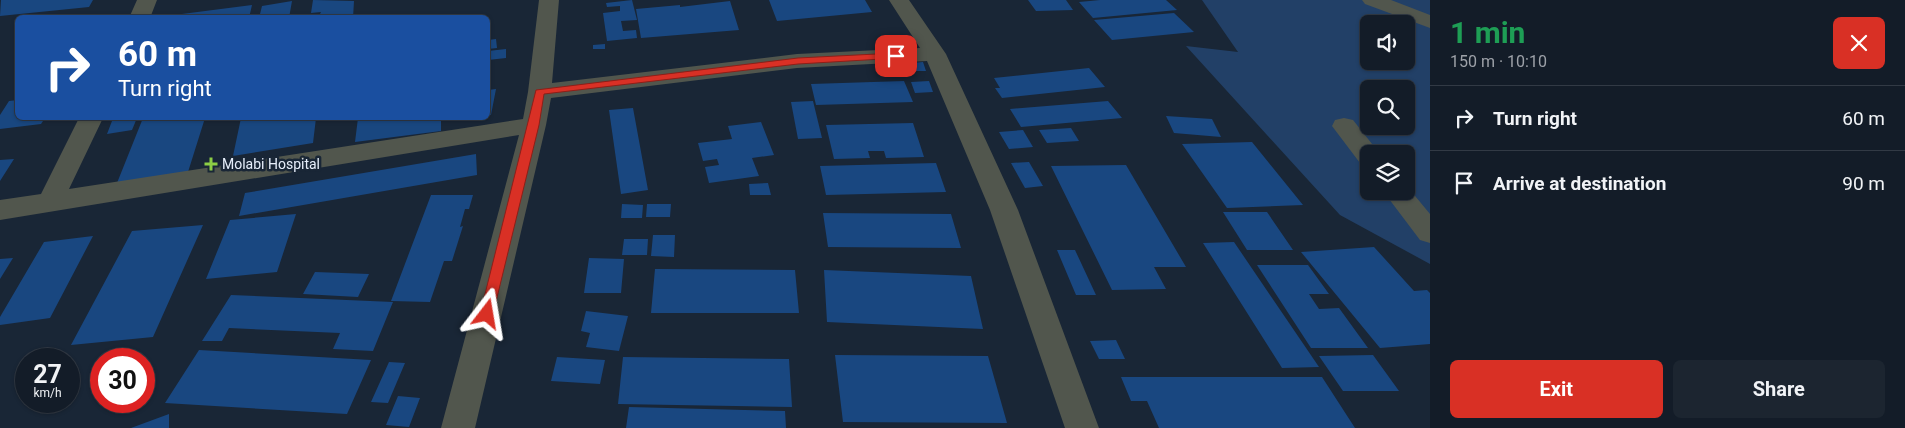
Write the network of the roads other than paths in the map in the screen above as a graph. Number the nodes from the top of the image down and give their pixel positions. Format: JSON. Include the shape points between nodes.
{"nodes":[{"id":1,"x":147,"y":0,"type":"edge"},
{"id":2,"x":549,"y":0,"type":"edge"},
{"id":3,"x":899,"y":0,"type":"edge"},
{"id":4,"x":1372,"y":0,"type":"edge"},
{"id":5,"x":140,"y":15,"type":"edge"},
{"id":6,"x":1430,"y":22,"type":"edge"},
{"id":7,"x":935,"y":54,"type":"junction"},
{"id":8,"x":540,"y":92,"type":"junction"},
{"id":9,"x":90,"y":120,"type":"edge"},
{"id":10,"x":534,"y":125,"type":"junction"},
{"id":11,"x":1344,"y":126,"type":"dead end"},
{"id":12,"x":1360,"y":146,"type":"edge"},
{"id":13,"x":1403,"y":200,"type":"edge"},
{"id":14,"x":50,"y":202,"type":"junction"},
{"id":15,"x":0,"y":210,"type":"edge"},
{"id":16,"x":1430,"y":233,"type":"edge"},
{"id":17,"x":458,"y":428,"type":"edge"},
{"id":18,"x":1082,"y":428,"type":"edge"}],
"edges":[{"from":1,"to":5,"type":"street"},
{"from":2,"to":8,"type":"street"},
{"from":3,"to":7,"type":"street"},
{"from":4,"to":6,"type":"street"},
{"from":7,"to":8,"type":"street","via":[[798,61]]},
{"from":7,"to":18,"type":"street","via":[[1004,210]]},
{"from":8,"to":10,"type":"street"},
{"from":9,"to":14,"type":"street"},
{"from":10,"to":14,"type":"street"},
{"from":10,"to":17,"type":"street"},
{"from":11,"to":12,"type":"street"},
{"from":13,"to":16,"type":"street"},
{"from":14,"to":15,"type":"street"}]}
